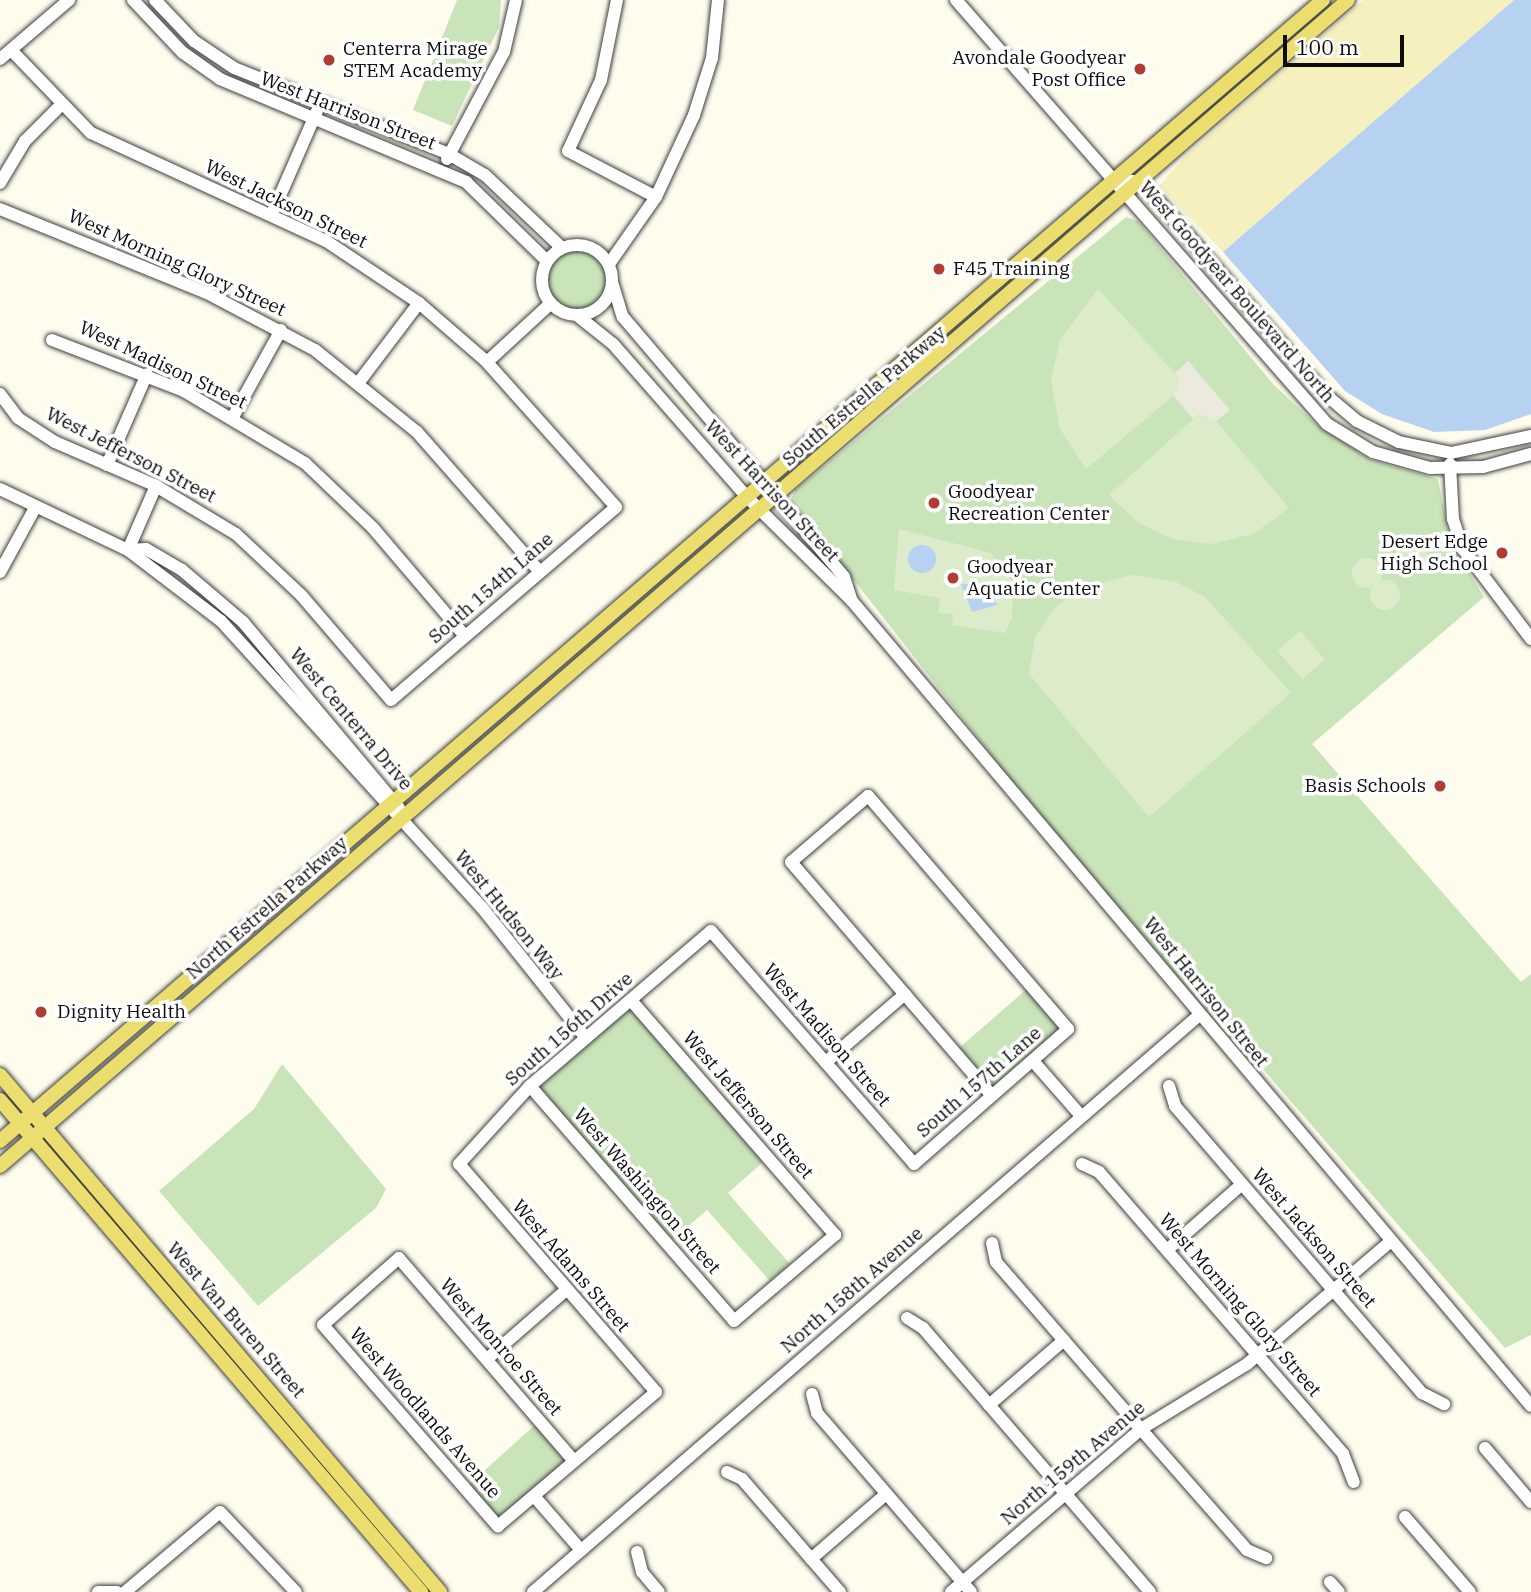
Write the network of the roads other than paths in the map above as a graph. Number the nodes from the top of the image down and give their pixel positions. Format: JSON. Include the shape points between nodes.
{"nodes":[{"id":1,"x":69,"y":0,"type":"edge"},
{"id":2,"x":133,"y":0,"type":"edge"},
{"id":3,"x":155,"y":0,"type":"edge"},
{"id":4,"x":516,"y":0,"type":"edge"},
{"id":5,"x":618,"y":0,"type":"edge"},
{"id":6,"x":718,"y":0,"type":"edge"},
{"id":7,"x":956,"y":0,"type":"edge"},
{"id":8,"x":1323,"y":0,"type":"edge"},
{"id":9,"x":1348,"y":0,"type":"edge"},
{"id":10,"x":1297,"y":45,"type":"junction"},
{"id":11,"x":11,"y":50,"type":"junction"},
{"id":12,"x":0,"y":59,"type":"edge"},
{"id":13,"x":1234,"y":77,"type":"junction"},
{"id":14,"x":320,"y":105,"type":"junction"},
{"id":15,"x":60,"y":106,"type":"junction"},
{"id":16,"x":315,"y":118,"type":"junction"},
{"id":17,"x":1198,"y":133,"type":"junction"},
{"id":18,"x":450,"y":155,"type":"junction"},
{"id":19,"x":442,"y":168,"type":"junction"},
{"id":20,"x":1113,"y":179,"type":"junction"},
{"id":21,"x":1142,"y":182,"type":"junction"},
{"id":22,"x":0,"y":183,"type":"edge"},
{"id":23,"x":1126,"y":195,"type":"junction"},
{"id":24,"x":656,"y":197,"type":"junction"},
{"id":25,"x":0,"y":209,"type":"edge"},
{"id":26,"x":272,"y":214,"type":"junction"},
{"id":27,"x":621,"y":241,"type":"junction"},
{"id":28,"x":562,"y":248,"type":"junction"},
{"id":29,"x":599,"y":253,"type":"junction"},
{"id":30,"x":547,"y":261,"type":"junction"},
{"id":31,"x":609,"y":264,"type":"junction"},
{"id":32,"x":612,"y":282,"type":"junction"},
{"id":33,"x":419,"y":303,"type":"junction"},
{"id":34,"x":550,"y":303,"type":"junction"},
{"id":35,"x":578,"y":316,"type":"junction"},
{"id":36,"x":942,"y":327,"type":"junction"},
{"id":37,"x":281,"y":330,"type":"junction"},
{"id":38,"x":52,"y":340,"type":"dead end"},
{"id":39,"x":1295,"y":359,"type":"junction"},
{"id":40,"x":487,"y":362,"type":"junction"},
{"id":41,"x":147,"y":374,"type":"junction"},
{"id":42,"x":678,"y":380,"type":"junction"},
{"id":43,"x":913,"y":381,"type":"junction"},
{"id":44,"x":359,"y":382,"type":"junction"},
{"id":45,"x":1293,"y":389,"type":"junction"},
{"id":46,"x":0,"y":394,"type":"edge"},
{"id":47,"x":660,"y":396,"type":"junction"},
{"id":48,"x":234,"y":415,"type":"junction"},
{"id":49,"x":1531,"y":436,"type":"edge"},
{"id":50,"x":1451,"y":453,"type":"junction"},
{"id":51,"x":1531,"y":454,"type":"edge"},
{"id":52,"x":107,"y":465,"type":"junction"},
{"id":53,"x":1450,"y":470,"type":"junction"},
{"id":54,"x":763,"y":481,"type":"junction"},
{"id":55,"x":156,"y":486,"type":"junction"},
{"id":56,"x":0,"y":489,"type":"edge"},
{"id":57,"x":746,"y":496,"type":"junction"},
{"id":58,"x":776,"y":496,"type":"junction"},
{"id":59,"x":616,"y":507,"type":"joint"},
{"id":60,"x":35,"y":508,"type":"junction"},
{"id":61,"x":760,"y":510,"type":"junction"},
{"id":62,"x":128,"y":550,"type":"junction"},
{"id":63,"x":539,"y":571,"type":"junction"},
{"id":64,"x":0,"y":572,"type":"edge"},
{"id":65,"x":219,"y":600,"type":"junction"},
{"id":66,"x":852,"y":601,"type":"junction"},
{"id":67,"x":209,"y":611,"type":"junction"},
{"id":68,"x":465,"y":636,"type":"junction"},
{"id":69,"x":1531,"y":639,"type":"edge"},
{"id":70,"x":391,"y":700,"type":"joint"},
{"id":71,"x":397,"y":799,"type":"junction"},
{"id":72,"x":385,"y":809,"type":"junction"},
{"id":73,"x":401,"y":817,"type":"junction"},
{"id":74,"x":711,"y":931,"type":"joint"},
{"id":75,"x":206,"y":962,"type":"junction"},
{"id":76,"x":218,"y":976,"type":"junction"},
{"id":77,"x":905,"y":994,"type":"junction"},
{"id":78,"x":631,"y":1000,"type":"junction"},
{"id":79,"x":1197,"y":1017,"type":"junction"},
{"id":80,"x":586,"y":1038,"type":"junction"},
{"id":81,"x":1033,"y":1061,"type":"junction"},
{"id":82,"x":825,"y":1062,"type":"junction"},
{"id":83,"x":0,"y":1075,"type":"edge"},
{"id":84,"x":530,"y":1086,"type":"junction"},
{"id":85,"x":1169,"y":1086,"type":"dead end"},
{"id":86,"x":992,"y":1096,"type":"junction"},
{"id":87,"x":0,"y":1100,"type":"edge"},
{"id":88,"x":32,"y":1112,"type":"junction"},
{"id":89,"x":1082,"y":1117,"type":"junction"},
{"id":90,"x":20,"y":1124,"type":"junction"},
{"id":91,"x":45,"y":1127,"type":"junction"},
{"id":92,"x":33,"y":1138,"type":"junction"},
{"id":93,"x":0,"y":1141,"type":"edge"},
{"id":94,"x":459,"y":1164,"type":"joint"},
{"id":95,"x":914,"y":1164,"type":"joint"},
{"id":96,"x":1082,"y":1164,"type":"dead end"},
{"id":97,"x":0,"y":1166,"type":"edge"},
{"id":98,"x":1242,"y":1184,"type":"junction"},
{"id":99,"x":1390,"y":1242,"type":"junction"},
{"id":100,"x":992,"y":1243,"type":"dead end"},
{"id":101,"x":1167,"y":1250,"type":"junction"},
{"id":102,"x":399,"y":1258,"type":"joint"},
{"id":103,"x":566,"y":1290,"type":"junction"},
{"id":104,"x":1333,"y":1290,"type":"junction"},
{"id":105,"x":195,"y":1301,"type":"junction"},
{"id":106,"x":182,"y":1313,"type":"junction"},
{"id":107,"x":907,"y":1318,"type":"dead end"},
{"id":108,"x":734,"y":1321,"type":"joint"},
{"id":109,"x":1064,"y":1340,"type":"junction"},
{"id":110,"x":1258,"y":1355,"type":"junction"},
{"id":111,"x":487,"y":1359,"type":"junction"},
{"id":112,"x":812,"y":1394,"type":"dead end"},
{"id":113,"x":1444,"y":1404,"type":"dead end"},
{"id":114,"x":989,"y":1405,"type":"junction"},
{"id":115,"x":1531,"y":1406,"type":"edge"},
{"id":116,"x":1140,"y":1429,"type":"junction"},
{"id":117,"x":1485,"y":1448,"type":"dead end"},
{"id":118,"x":574,"y":1461,"type":"junction"},
{"id":119,"x":727,"y":1472,"type":"dead end"},
{"id":120,"x":1354,"y":1482,"type":"dead end"},
{"id":121,"x":887,"y":1494,"type":"junction"},
{"id":122,"x":1066,"y":1494,"type":"junction"},
{"id":123,"x":534,"y":1496,"type":"junction"},
{"id":124,"x":1531,"y":1502,"type":"edge"},
{"id":125,"x":1405,"y":1517,"type":"dead end"},
{"id":126,"x":581,"y":1550,"type":"junction"},
{"id":127,"x":637,"y":1552,"type":"dead end"},
{"id":128,"x":811,"y":1559,"type":"junction"},
{"id":129,"x":1266,"y":1559,"type":"dead end"},
{"id":130,"x":1330,"y":1581,"type":"dead end"},
{"id":131,"x":967,"y":1587,"type":"edge"},
{"id":132,"x":98,"y":1592,"type":"edge"},
{"id":133,"x":117,"y":1592,"type":"edge"},
{"id":134,"x":125,"y":1592,"type":"edge"},
{"id":135,"x":296,"y":1592,"type":"edge"},
{"id":136,"x":421,"y":1592,"type":"edge"},
{"id":137,"x":440,"y":1592,"type":"edge"},
{"id":138,"x":533,"y":1592,"type":"edge"},
{"id":139,"x":659,"y":1592,"type":"edge"},
{"id":140,"x":840,"y":1592,"type":"edge"},
{"id":141,"x":951,"y":1592,"type":"edge"},
{"id":142,"x":1150,"y":1592,"type":"edge"},
{"id":143,"x":1339,"y":1592,"type":"edge"},
{"id":144,"x":1470,"y":1592,"type":"edge"}],
"edges":[{"from":1,"to":11,"type":"street"},
{"from":2,"to":16,"type":"street","name":"West Harrison Street","via":[[182,52],[220,79]]},
{"from":3,"to":14,"type":"street","name":"West Harrison Street","via":[[194,41],[234,68]]},
{"from":4,"to":18,"type":"street","via":[[504,52]]},
{"from":5,"to":24,"type":"street","via":[[601,80],[568,151]]},
{"from":6,"to":24,"type":"street","via":[[712,58],[694,115]]},
{"from":7,"to":20,"type":"street","name":"West Goodyear Boulevard North"},
{"from":8,"to":13,"type":"main road","name":"South Estrella Parkway"},
{"from":9,"to":10,"type":"main road","name":"South Estrella Parkway"},
{"from":10,"to":13,"type":"main road"},
{"from":10,"to":17,"type":"main road","name":"South Estrella Parkway"},
{"from":11,"to":12,"type":"street"},
{"from":11,"to":15,"type":"street","name":"West Jackson Street"},
{"from":13,"to":17,"type":"main road","via":[[1232,90]]},
{"from":13,"to":20,"type":"main road","name":"South Estrella Parkway"},
{"from":14,"to":16,"type":"street"},
{"from":14,"to":18,"type":"street","name":"West Harrison Street"},
{"from":15,"to":22,"type":"street","via":[[25,141]]},
{"from":15,"to":26,"type":"street","name":"West Jackson Street","via":[[91,133]]},
{"from":16,"to":19,"type":"street","name":"West Harrison Street"},
{"from":16,"to":26,"type":"street"},
{"from":17,"to":21,"type":"main road","name":"South Estrella Parkway"},
{"from":18,"to":19,"type":"street"},
{"from":18,"to":28,"type":"street","name":"West Harrison Street","via":[[519,203]]},
{"from":19,"to":30,"type":"street","name":"West Harrison Street","via":[[500,209]]},
{"from":20,"to":21,"type":"street","name":"West Goodyear Boulevard North"},
{"from":20,"to":23,"type":"street","name":"West Goodyear Boulevard North"},
{"from":20,"to":36,"type":"main road","name":"South Estrella Parkway"},
{"from":21,"to":23,"type":"main road","name":"South Estrella Parkway"},
{"from":21,"to":39,"type":"street","name":"West Goodyear Boulevard North"},
{"from":23,"to":43,"type":"main road","name":"South Estrella Parkway"},
{"from":23,"to":45,"type":"street","name":"West Goodyear Boulevard North"},
{"from":24,"to":27,"type":"street"},
{"from":25,"to":37,"type":"street","name":"West Morning Glory Street"},
{"from":26,"to":33,"type":"street","name":"West Jackson Street","via":[[370,268]]},
{"from":27,"to":29,"type":"street"},
{"from":27,"to":31,"type":"street"},
{"from":28,"to":29,"type":"street","via":[[584,245]]},
{"from":28,"to":30,"type":"street"},
{"from":29,"to":31,"type":"street"},
{"from":30,"to":34,"type":"street","via":[[541,283]]},
{"from":31,"to":32,"type":"street"},
{"from":32,"to":35,"type":"street","via":[[606,302]]},
{"from":32,"to":42,"type":"street","name":"West Harrison Street","via":[[623,317]]},
{"from":33,"to":40,"type":"street","name":"West Jackson Street"},
{"from":33,"to":44,"type":"street"},
{"from":34,"to":35,"type":"street"},
{"from":34,"to":40,"type":"street"},
{"from":35,"to":47,"type":"street","name":"West Harrison Street"},
{"from":36,"to":43,"type":"main road","via":[[940,346],[918,365]]},
{"from":36,"to":54,"type":"main road","name":"South Estrella Parkway"},
{"from":37,"to":44,"type":"street","name":"West Morning Glory Street"},
{"from":37,"to":48,"type":"street"},
{"from":38,"to":41,"type":"street","name":"West Madison Street"},
{"from":39,"to":45,"type":"street"},
{"from":39,"to":50,"type":"street","name":"West Goodyear Boulevard North","via":[[1357,421],[1399,442]]},
{"from":40,"to":59,"type":"street","name":"West Jackson Street"},
{"from":41,"to":48,"type":"street","name":"West Madison Street"},
{"from":41,"to":52,"type":"street"},
{"from":42,"to":47,"type":"street"},
{"from":42,"to":54,"type":"street","name":"West Harrison Street"},
{"from":43,"to":58,"type":"main road","name":"South Estrella Parkway"},
{"from":44,"to":63,"type":"street","name":"West Morning Glory Street","via":[[417,432]]},
{"from":45,"to":53,"type":"street","name":"West Goodyear Boulevard North","via":[[1327,424],[1373,452]]},
{"from":46,"to":52,"type":"street","name":"West Jefferson Street","via":[[18,418]]},
{"from":47,"to":57,"type":"street","name":"West Harrison Street"},
{"from":48,"to":68,"type":"street","name":"West Madison Street","via":[[338,491]]},
{"from":49,"to":50,"type":"street"},
{"from":50,"to":53,"type":"street"},
{"from":51,"to":53,"type":"street"},
{"from":52,"to":55,"type":"street","name":"West Jefferson Street"},
{"from":53,"to":69,"type":"street","via":[[1463,548]]},
{"from":54,"to":57,"type":"main road","name":"South Estrella Parkway"},
{"from":54,"to":58,"type":"street","name":"West Harrison Street"},
{"from":55,"to":62,"type":"street"},
{"from":55,"to":70,"type":"street","name":"West Jefferson Street","via":[[198,508],[265,559]]},
{"from":56,"to":60,"type":"street","name":"West Centerra Drive"},
{"from":57,"to":61,"type":"street","name":"West Harrison Street"},
{"from":57,"to":71,"type":"main road","name":"South Estrella Parkway"},
{"from":58,"to":61,"type":"main road","name":"South Estrella Parkway"},
{"from":58,"to":66,"type":"street","name":"West Harrison Street","via":[[844,577]]},
{"from":59,"to":63,"type":"street","name":"South 154th Lane"},
{"from":60,"to":62,"type":"street","name":"West Centerra Drive"},
{"from":60,"to":64,"type":"street"},
{"from":61,"to":66,"type":"street","name":"West Harrison Street"},
{"from":61,"to":73,"type":"main road","name":"South Estrella Parkway"},
{"from":62,"to":65,"type":"street","name":"West Centerra Drive","via":[[146,549]]},
{"from":62,"to":67,"type":"street","name":"West Centerra Drive"},
{"from":63,"to":68,"type":"street","name":"South 154th Lane"},
{"from":65,"to":67,"type":"street"},
{"from":65,"to":71,"type":"street","name":"West Centerra Drive"},
{"from":66,"to":79,"type":"street","name":"West Harrison Street","via":[[1077,863]]},
{"from":67,"to":72,"type":"street","name":"West Centerra Drive"},
{"from":68,"to":70,"type":"street","name":"South 154th Lane"},
{"from":71,"to":72,"type":"main road","name":"North Estrella Parkway"},
{"from":71,"to":73,"type":"street","name":"West Centerra Drive"},
{"from":72,"to":73,"type":"street","name":"West Centerra Drive"},
{"from":72,"to":75,"type":"main road","name":"North Estrella Parkway"},
{"from":73,"to":76,"type":"main road","name":"North Estrella Parkway"},
{"from":73,"to":80,"type":"street","name":"West Hudson Way"},
{"from":74,"to":78,"type":"street","name":"South 156th Drive"},
{"from":74,"to":82,"type":"street","name":"West Madison Street"},
{"from":75,"to":76,"type":"main road"},
{"from":75,"to":88,"type":"main road","name":"North Estrella Parkway"},
{"from":76,"to":91,"type":"main road","name":"North Estrella Parkway"},
{"from":77,"to":81,"type":"street","name":"South 157th Lane","via":[[791,862],[868,796],[1068,1029]]},
{"from":77,"to":82,"type":"street"},
{"from":77,"to":86,"type":"street"},
{"from":78,"to":80,"type":"street","name":"South 156th Drive"},
{"from":78,"to":108,"type":"street","name":"West Jefferson Street","via":[[835,1235]]},
{"from":79,"to":89,"type":"street","name":"North 158th Avenue"},
{"from":79,"to":99,"type":"street","name":"West Harrison Street"},
{"from":80,"to":84,"type":"street","name":"South 156th Drive"},
{"from":81,"to":86,"type":"street","name":"South 157th Lane"},
{"from":81,"to":89,"type":"street"},
{"from":82,"to":95,"type":"street","name":"West Madison Street"},
{"from":83,"to":88,"type":"main road","name":"West Van Buren Street"},
{"from":84,"to":94,"type":"street","name":"South 156th Drive"},
{"from":84,"to":108,"type":"street","name":"West Washington Street"},
{"from":85,"to":98,"type":"street","name":"West Jackson Street","via":[[1175,1106]]},
{"from":86,"to":95,"type":"street","name":"South 157th Lane"},
{"from":87,"to":90,"type":"main road","name":"West Van Buren Street"},
{"from":88,"to":90,"type":"main road","name":"North Estrella Parkway"},
{"from":88,"to":91,"type":"main road","name":"West Van Buren Street"},
{"from":89,"to":126,"type":"street","name":"North 158th Avenue"},
{"from":90,"to":92,"type":"main road","name":"West Van Buren Street"},
{"from":90,"to":93,"type":"main road","name":"North Estrella Parkway"},
{"from":91,"to":92,"type":"main road","name":"North Estrella Parkway"},
{"from":91,"to":105,"type":"main road","name":"West Van Buren Street"},
{"from":92,"to":97,"type":"main road","name":"North Estrella Parkway"},
{"from":92,"to":106,"type":"main road","name":"West Van Buren Street"},
{"from":94,"to":103,"type":"street","name":"West Adams Street"},
{"from":96,"to":101,"type":"street","name":"West Morning Glory Street","via":[[1100,1172]]},
{"from":98,"to":101,"type":"street"},
{"from":98,"to":104,"type":"street","name":"West Jackson Street"},
{"from":99,"to":104,"type":"street","name":"North 159th Avenue"},
{"from":99,"to":115,"type":"street","name":"West Harrison Street"},
{"from":100,"to":109,"type":"street","via":[[996,1262]]},
{"from":101,"to":110,"type":"street","name":"West Morning Glory Street"},
{"from":102,"to":111,"type":"street","name":"West Monroe Street"},
{"from":102,"to":123,"type":"street","name":"West Woodlands Avenue","via":[[323,1325],[498,1526]]},
{"from":103,"to":111,"type":"street"},
{"from":103,"to":118,"type":"street","name":"West Adams Street","via":[[656,1392]]},
{"from":104,"to":110,"type":"street","name":"North 159th Avenue"},
{"from":104,"to":113,"type":"street","name":"West Jackson Street","via":[[1422,1393]]},
{"from":105,"to":106,"type":"main road"},
{"from":105,"to":137,"type":"main road","name":"West Van Buren Street"},
{"from":106,"to":136,"type":"main road","name":"West Van Buren Street"},
{"from":107,"to":114,"type":"street"},
{"from":109,"to":114,"type":"street"},
{"from":109,"to":116,"type":"street"},
{"from":110,"to":116,"type":"street","name":"North 159th Avenue"},
{"from":110,"to":120,"type":"street","name":"West Morning Glory Street","via":[[1343,1454]]},
{"from":111,"to":118,"type":"street","name":"West Monroe Street"},
{"from":112,"to":121,"type":"street","via":[[817,1413]]},
{"from":114,"to":122,"type":"street"},
{"from":116,"to":122,"type":"street","name":"North 159th Avenue"},
{"from":116,"to":129,"type":"street","via":[[1247,1550]]},
{"from":117,"to":124,"type":"street"},
{"from":118,"to":123,"type":"street"},
{"from":119,"to":128,"type":"street","via":[[742,1479]]},
{"from":121,"to":128,"type":"street"},
{"from":121,"to":131,"type":"street"},
{"from":122,"to":131,"type":"street","name":"North 159th Avenue"},
{"from":122,"to":142,"type":"street"},
{"from":123,"to":126,"type":"street"},
{"from":125,"to":144,"type":"street"},
{"from":126,"to":138,"type":"street","name":"North 158th Avenue"},
{"from":127,"to":139,"type":"street","via":[[642,1572]]},
{"from":128,"to":140,"type":"street"},
{"from":130,"to":143,"type":"street"},
{"from":131,"to":141,"type":"street","name":"North 159th Avenue"},
{"from":132,"to":133,"type":"street"},
{"from":134,"to":135,"type":"street","via":[[220,1512]]}]}
